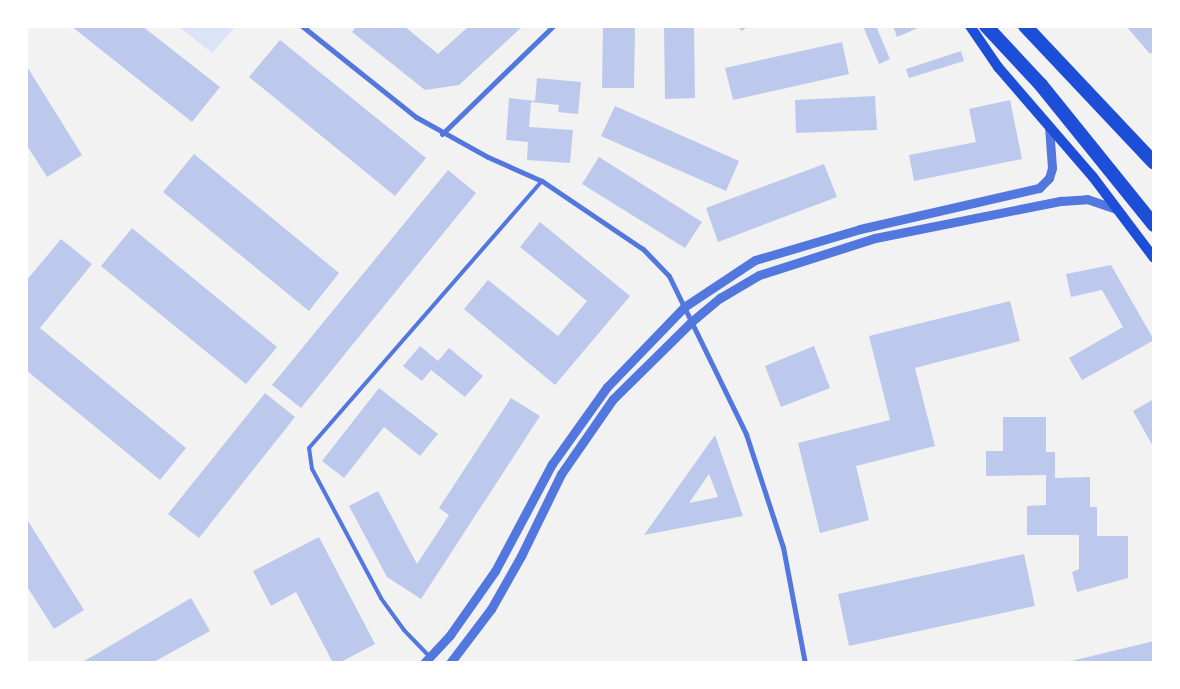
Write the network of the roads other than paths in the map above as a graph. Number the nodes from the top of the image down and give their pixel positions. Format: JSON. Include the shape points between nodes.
{"nodes":[{"id":1,"x":302,"y":26,"type":"edge"},
{"id":2,"x":553,"y":26,"type":"edge"},
{"id":3,"x":970,"y":26,"type":"edge"},
{"id":4,"x":986,"y":26,"type":"edge"},
{"id":5,"x":1025,"y":26,"type":"edge"},
{"id":6,"x":1049,"y":126,"type":"junction"},
{"id":7,"x":442,"y":134,"type":"junction"},
{"id":8,"x":1153,"y":157,"type":"edge"},
{"id":9,"x":542,"y":181,"type":"junction"},
{"id":10,"x":1120,"y":211,"type":"junction"},
{"id":11,"x":1154,"y":224,"type":"edge"},
{"id":12,"x":1154,"y":258,"type":"edge"},
{"id":13,"x":684,"y":307,"type":"junction"},
{"id":14,"x":691,"y":322,"type":"junction"},
{"id":15,"x":427,"y":660,"type":"edge"},
{"id":16,"x":450,"y":663,"type":"edge"},
{"id":17,"x":805,"y":663,"type":"edge"}],
"edges":[{"from":1,"to":7,"type":"street"},
{"from":2,"to":7,"type":"street"},
{"from":3,"to":6,"type":"main road","via":[[998,67]]},
{"from":4,"to":11,"type":"highway","via":[[1041,85]]},
{"from":5,"to":8,"type":"highway"},
{"from":6,"to":10,"type":"main road"},
{"from":6,"to":13,"type":"street","via":[[1052,168],[1049,178],[1039,188],[860,229],[755,260]]},
{"from":7,"to":9,"type":"street"},
{"from":9,"to":13,"type":"street","via":[[643,249],[669,276]]},
{"from":9,"to":15,"type":"lane","via":[[309,448],[312,469],[381,598]]},
{"from":10,"to":12,"type":"main road"},
{"from":10,"to":14,"type":"street","via":[[1087,199],[875,238],[759,275],[720,298]]},
{"from":13,"to":14,"type":"street"},
{"from":13,"to":15,"type":"street","via":[[607,387],[552,464],[495,571],[450,635]]},
{"from":14,"to":16,"type":"street","via":[[613,399],[566,466],[491,609]]},
{"from":14,"to":17,"type":"street","via":[[749,444],[783,547]]}]}
